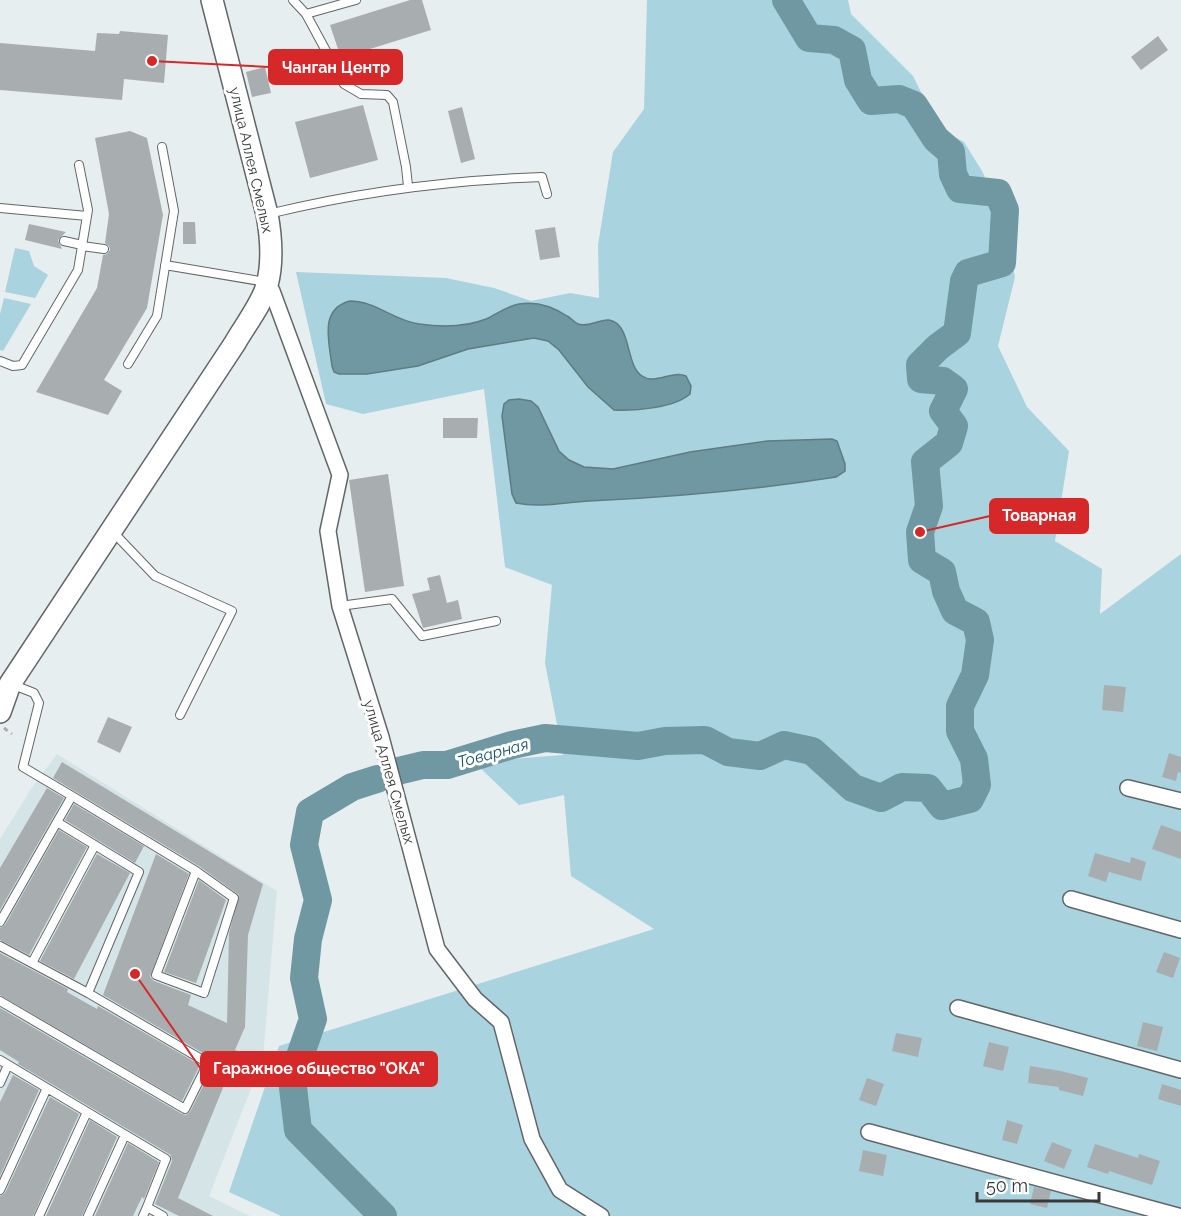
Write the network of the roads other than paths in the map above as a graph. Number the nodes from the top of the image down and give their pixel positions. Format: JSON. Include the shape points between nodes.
{"nodes":[{"id":1,"x":212,"y":0,"type":"edge"},
{"id":2,"x":292,"y":0,"type":"edge"},
{"id":3,"x":356,"y":0,"type":"edge"},
{"id":4,"x":306,"y":14,"type":"junction"},
{"id":5,"x":162,"y":147,"type":"dead end"},
{"id":6,"x":79,"y":165,"type":"dead end"},
{"id":7,"x":408,"y":186,"type":"junction"},
{"id":8,"x":547,"y":194,"type":"dead end"},
{"id":9,"x":0,"y":208,"type":"edge"},
{"id":10,"x":267,"y":214,"type":"junction"},
{"id":11,"x":87,"y":216,"type":"junction"},
{"id":12,"x":64,"y":241,"type":"dead end"},
{"id":13,"x":82,"y":245,"type":"junction"},
{"id":14,"x":104,"y":249,"type":"dead end"},
{"id":15,"x":156,"y":258,"type":"dead end"},
{"id":16,"x":166,"y":262,"type":"junction"},
{"id":17,"x":267,"y":284,"type":"junction"},
{"id":18,"x":0,"y":361,"type":"edge"},
{"id":19,"x":128,"y":364,"type":"dead end"},
{"id":20,"x":112,"y":531,"type":"junction"},
{"id":21,"x":340,"y":606,"type":"junction"},
{"id":22,"x":496,"y":621,"type":"dead end"},
{"id":23,"x":3,"y":684,"type":"edge"},
{"id":24,"x":0,"y":712,"type":"edge"},
{"id":25,"x":180,"y":715,"type":"dead end"},
{"id":26,"x":1128,"y":788,"type":"dead end"},
{"id":27,"x":72,"y":796,"type":"junction"},
{"id":28,"x":1181,"y":801,"type":"edge"},
{"id":29,"x":57,"y":822,"type":"junction"},
{"id":30,"x":95,"y":846,"type":"junction"},
{"id":31,"x":196,"y":871,"type":"junction"},
{"id":32,"x":1071,"y":899,"type":"dead end"},
{"id":33,"x":0,"y":922,"type":"edge"},
{"id":34,"x":1181,"y":930,"type":"edge"},
{"id":35,"x":0,"y":946,"type":"edge"},
{"id":36,"x":32,"y":963,"type":"junction"},
{"id":37,"x":88,"y":993,"type":"junction"},
{"id":38,"x":0,"y":1002,"type":"edge"},
{"id":39,"x":958,"y":1008,"type":"dead end"},
{"id":40,"x":0,"y":1060,"type":"edge"},
{"id":41,"x":8,"y":1065,"type":"junction"},
{"id":42,"x":1181,"y":1070,"type":"edge"},
{"id":43,"x":0,"y":1083,"type":"edge"},
{"id":44,"x":47,"y":1088,"type":"junction"},
{"id":45,"x":87,"y":1112,"type":"junction"},
{"id":46,"x":870,"y":1132,"type":"dead end"},
{"id":47,"x":125,"y":1135,"type":"junction"},
{"id":48,"x":0,"y":1190,"type":"edge"},
{"id":49,"x":147,"y":1207,"type":"junction"},
{"id":50,"x":39,"y":1216,"type":"edge"},
{"id":51,"x":88,"y":1216,"type":"edge"},
{"id":52,"x":143,"y":1216,"type":"edge"},
{"id":53,"x":163,"y":1216,"type":"edge"},
{"id":54,"x":601,"y":1216,"type":"edge"},
{"id":55,"x":1178,"y":1216,"type":"edge"}],
"edges":[{"from":1,"to":10,"type":"main road","name":"улица Аллея Смелых"},
{"from":2,"to":4,"type":"lane"},
{"from":3,"to":4,"type":"lane"},
{"from":4,"to":7,"type":"lane","via":[[344,84],[361,94],[387,95],[393,102]]},
{"from":5,"to":16,"type":"lane","via":[[174,211]]},
{"from":6,"to":11,"type":"lane"},
{"from":7,"to":8,"type":"lane","via":[[542,177]]},
{"from":7,"to":10,"type":"lane"},
{"from":9,"to":11,"type":"lane"},
{"from":10,"to":17,"type":"main road","name":"улица Аллея Смелых"},
{"from":11,"to":13,"type":"lane"},
{"from":12,"to":13,"type":"lane"},
{"from":13,"to":14,"type":"lane"},
{"from":13,"to":18,"type":"lane","via":[[78,270],[22,365]]},
{"from":15,"to":16,"type":"lane"},
{"from":16,"to":17,"type":"lane"},
{"from":16,"to":19,"type":"lane","via":[[157,316]]},
{"from":17,"to":20,"type":"main road","name":"улица Аллея Смелых","via":[[235,343]]},
{"from":17,"to":21,"type":"street","name":"улица Аллея Смелых","via":[[340,475],[328,531]]},
{"from":20,"to":23,"type":"main road","name":"улица Аллея Смелых"},
{"from":20,"to":25,"type":"lane","via":[[155,576],[232,611]]},
{"from":21,"to":22,"type":"lane","via":[[392,599],[422,636]]},
{"from":21,"to":54,"type":"street","name":"улица Аллея Смелых","via":[[381,737],[437,949],[475,999],[501,1022],[532,1139],[560,1190]]},
{"from":23,"to":24,"type":"main road","name":"улица Аллея Смелых"},
{"from":23,"to":27,"type":"lane","via":[[34,693],[39,703],[23,767]]},
{"from":26,"to":28,"type":"street"},
{"from":27,"to":29,"type":"lane"},
{"from":27,"to":31,"type":"lane"},
{"from":29,"to":30,"type":"lane"},
{"from":29,"to":33,"type":"lane"},
{"from":30,"to":36,"type":"lane"},
{"from":30,"to":37,"type":"lane","via":[[139,872]]},
{"from":31,"to":31,"type":"lane","via":[[156,975],[204,993],[234,898]]},
{"from":32,"to":34,"type":"street"},
{"from":35,"to":36,"type":"lane"},
{"from":36,"to":37,"type":"lane"},
{"from":37,"to":38,"type":"lane","via":[[208,1063],[185,1110]]},
{"from":39,"to":42,"type":"street"},
{"from":40,"to":41,"type":"lane"},
{"from":41,"to":43,"type":"lane"},
{"from":41,"to":44,"type":"lane"},
{"from":44,"to":45,"type":"lane"},
{"from":44,"to":48,"type":"lane"},
{"from":45,"to":47,"type":"lane"},
{"from":45,"to":50,"type":"lane"},
{"from":46,"to":55,"type":"street"},
{"from":47,"to":49,"type":"lane","via":[[166,1159]]},
{"from":47,"to":51,"type":"lane"},
{"from":49,"to":52,"type":"lane"},
{"from":49,"to":53,"type":"lane"}]}
